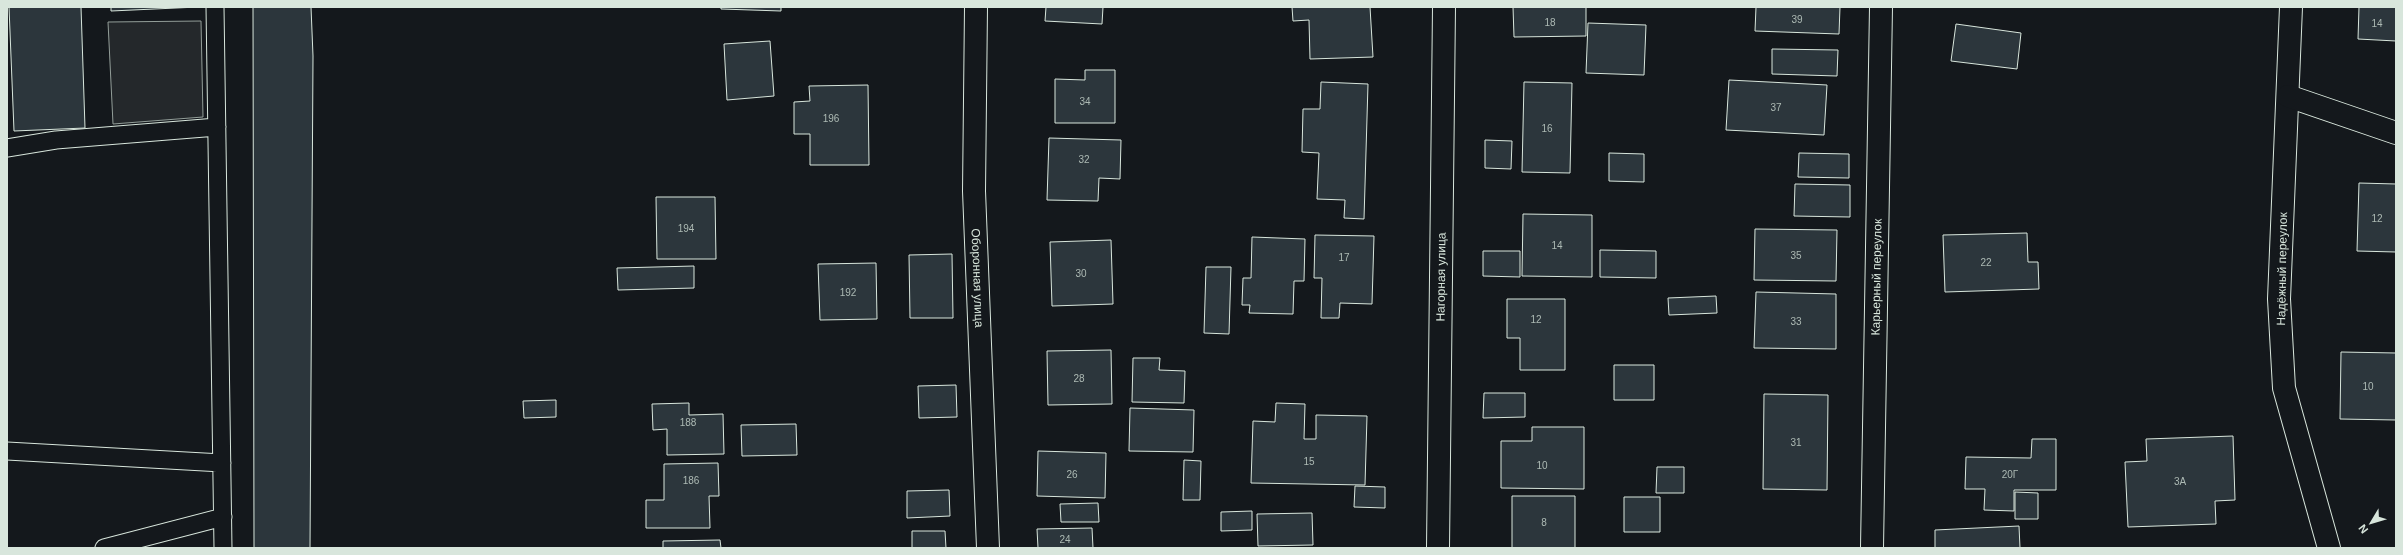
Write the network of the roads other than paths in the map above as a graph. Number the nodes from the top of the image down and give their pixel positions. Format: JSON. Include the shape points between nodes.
{"nodes":[{"id":1,"x":215,"y":7,"type":"edge"},
{"id":2,"x":976,"y":7,"type":"edge"},
{"id":3,"x":1444,"y":7,"type":"edge"},
{"id":4,"x":1881,"y":7,"type":"edge"},
{"id":5,"x":2291,"y":7,"type":"edge"},
{"id":6,"x":2288,"y":96,"type":"junction"},
{"id":7,"x":217,"y":127,"type":"junction"},
{"id":8,"x":2396,"y":133,"type":"edge"},
{"id":9,"x":7,"y":148,"type":"edge"},
{"id":10,"x":7,"y":451,"type":"edge"},
{"id":11,"x":222,"y":463,"type":"junction"},
{"id":12,"x":223,"y":518,"type":"junction"},
{"id":13,"x":104,"y":548,"type":"edge"},
{"id":14,"x":223,"y":548,"type":"edge"},
{"id":15,"x":988,"y":548,"type":"edge"},
{"id":16,"x":1438,"y":548,"type":"edge"},
{"id":17,"x":1872,"y":548,"type":"edge"},
{"id":18,"x":2329,"y":548,"type":"edge"}],
"edges":[{"from":1,"to":7,"type":"lane"},
{"from":2,"to":15,"type":"street","name":"Оборонная улица","via":[[974,190]]},
{"from":3,"to":16,"type":"street","name":"Нагорная улица"},
{"from":4,"to":17,"type":"street","name":"Карьерный переулок"},
{"from":5,"to":6,"type":"street","name":"Надёжный переулок"},
{"from":6,"to":8,"type":"street"},
{"from":6,"to":18,"type":"street","name":"Надёжный переулок","via":[[2279,299],[2284,388]]},
{"from":7,"to":9,"type":"lane","via":[[56,140]]},
{"from":7,"to":11,"type":"lane"},
{"from":10,"to":11,"type":"lane"},
{"from":11,"to":12,"type":"lane"},
{"from":12,"to":13,"type":"lane"},
{"from":12,"to":14,"type":"lane"}]}
